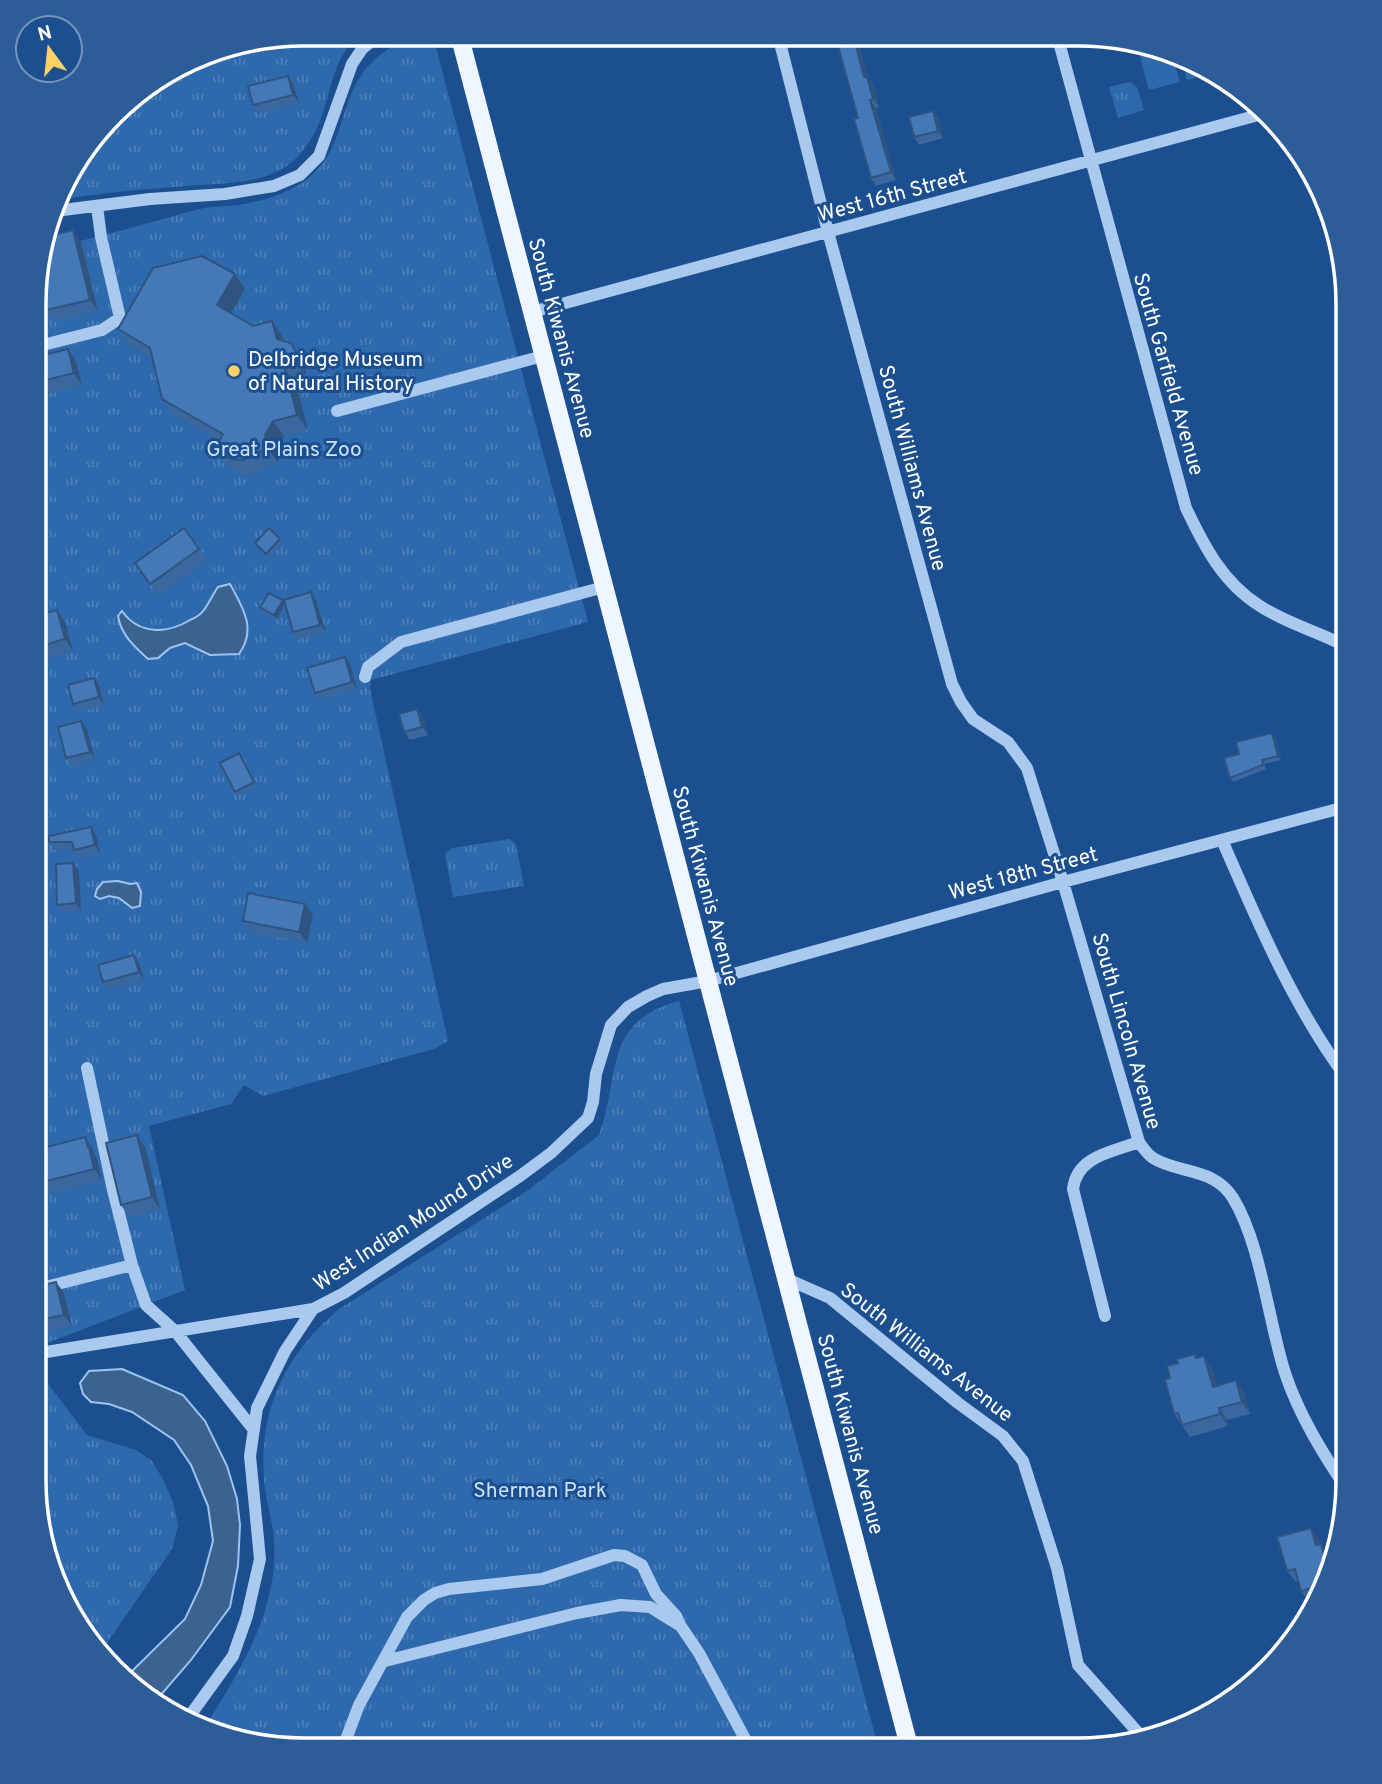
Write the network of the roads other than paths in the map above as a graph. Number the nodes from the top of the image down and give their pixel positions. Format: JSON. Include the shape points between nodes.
{"nodes":[{"id":1,"x":365,"y":46,"type":"edge"},
{"id":2,"x":461,"y":46,"type":"edge"},
{"id":3,"x":781,"y":46,"type":"edge"},
{"id":4,"x":1060,"y":46,"type":"edge"},
{"id":5,"x":1255,"y":116,"type":"edge"},
{"id":6,"x":1090,"y":161,"type":"junction"},
{"id":7,"x":97,"y":206,"type":"junction"},
{"id":8,"x":63,"y":210,"type":"edge"},
{"id":9,"x":828,"y":232,"type":"junction"},
{"id":10,"x":532,"y":312,"type":"junction"},
{"id":11,"x":46,"y":344,"type":"edge"},
{"id":12,"x":543,"y":356,"type":"junction"},
{"id":13,"x":337,"y":411,"type":"dead end"},
{"id":14,"x":604,"y":587,"type":"junction"},
{"id":15,"x":1336,"y":642,"type":"edge"},
{"id":16,"x":365,"y":677,"type":"dead end"},
{"id":17,"x":1336,"y":809,"type":"edge"},
{"id":18,"x":1222,"y":840,"type":"junction"},
{"id":19,"x":1063,"y":882,"type":"junction"},
{"id":20,"x":708,"y":981,"type":"junction"},
{"id":21,"x":1336,"y":1061,"type":"edge"},
{"id":22,"x":87,"y":1068,"type":"dead end"},
{"id":23,"x":1139,"y":1142,"type":"junction"},
{"id":24,"x":132,"y":1265,"type":"junction"},
{"id":25,"x":787,"y":1279,"type":"junction"},
{"id":26,"x":46,"y":1287,"type":"edge"},
{"id":27,"x":313,"y":1309,"type":"junction"},
{"id":28,"x":1105,"y":1316,"type":"dead end"},
{"id":29,"x":175,"y":1331,"type":"junction"},
{"id":30,"x":46,"y":1352,"type":"edge"},
{"id":31,"x":254,"y":1430,"type":"junction"},
{"id":32,"x":1336,"y":1472,"type":"edge"},
{"id":33,"x":680,"y":1625,"type":"junction"},
{"id":34,"x":385,"y":1661,"type":"junction"},
{"id":35,"x":192,"y":1713,"type":"edge"},
{"id":36,"x":1137,"y":1732,"type":"edge"},
{"id":37,"x":346,"y":1739,"type":"edge"},
{"id":38,"x":745,"y":1739,"type":"edge"},
{"id":39,"x":907,"y":1739,"type":"edge"}],
"edges":[{"from":1,"to":7,"type":"street","via":[[352,64],[319,156],[300,174],[274,186],[225,194]]},
{"from":2,"to":10,"type":"main road","name":"South Kiwanis Avenue"},
{"from":3,"to":9,"type":"street","name":"South Williams Avenue"},
{"from":4,"to":6,"type":"street","name":"South Garfield Avenue"},
{"from":5,"to":6,"type":"street","name":"West 16th Street"},
{"from":6,"to":9,"type":"street","name":"West 16th Street"},
{"from":6,"to":15,"type":"street","name":"South Garfield Avenue","via":[[1186,508],[1201,540],[1241,593],[1261,608]]},
{"from":7,"to":8,"type":"street"},
{"from":7,"to":11,"type":"street","via":[[120,318],[102,330]]},
{"from":9,"to":10,"type":"street","name":"West 16th Street"},
{"from":9,"to":19,"type":"street","name":"South Williams Avenue","via":[[952,684],[973,719],[1008,742],[1027,768]]},
{"from":10,"to":12,"type":"main road","name":"South Kiwanis Avenue"},
{"from":12,"to":13,"type":"street"},
{"from":12,"to":14,"type":"main road","name":"South Kiwanis Avenue"},
{"from":14,"to":16,"type":"street","via":[[401,642],[368,667]]},
{"from":14,"to":20,"type":"main road","name":"South Kiwanis Avenue"},
{"from":17,"to":18,"type":"street","name":"West 18th Street"},
{"from":18,"to":19,"type":"street","name":"West 18th Street"},
{"from":18,"to":21,"type":"street","via":[[1298,1002]]},
{"from":19,"to":20,"type":"street","name":"West 18th Street"},
{"from":19,"to":23,"type":"street","name":"South Lincoln Avenue"},
{"from":20,"to":25,"type":"main road","name":"South Kiwanis Avenue"},
{"from":20,"to":27,"type":"street","name":"West Indian Mound Drive","via":[[647,996],[611,1025],[588,1118],[551,1153],[344,1293]]},
{"from":22,"to":24,"type":"street"},
{"from":23,"to":28,"type":"street","via":[[1096,1158],[1074,1176],[1073,1189]]},
{"from":23,"to":32,"type":"street","name":"South Lincoln Avenue","via":[[1154,1159],[1218,1182],[1233,1199],[1255,1256],[1285,1374],[1308,1426]]},
{"from":24,"to":26,"type":"street"},
{"from":24,"to":29,"type":"street","via":[[146,1305]]},
{"from":25,"to":36,"type":"street","name":"South Williams Avenue","via":[[830,1298],[1003,1436],[1023,1461],[1057,1568],[1078,1665]]},
{"from":25,"to":39,"type":"main road","name":"South Kiwanis Avenue"},
{"from":27,"to":29,"type":"street"},
{"from":27,"to":31,"type":"street","name":"West Indian Mound Drive","via":[[285,1351],[257,1408]]},
{"from":29,"to":30,"type":"street"},
{"from":29,"to":31,"type":"street"},
{"from":31,"to":35,"type":"street","name":"West Indian Mound Drive","via":[[250,1456],[260,1559],[233,1656]]},
{"from":33,"to":34,"type":"street","via":[[650,1607],[621,1605]]},
{"from":33,"to":34,"type":"street","via":[[656,1594],[642,1565],[614,1555],[542,1579],[435,1593],[407,1617]]},
{"from":33,"to":38,"type":"street"},
{"from":34,"to":37,"type":"street","via":[[359,1705]]}]}
